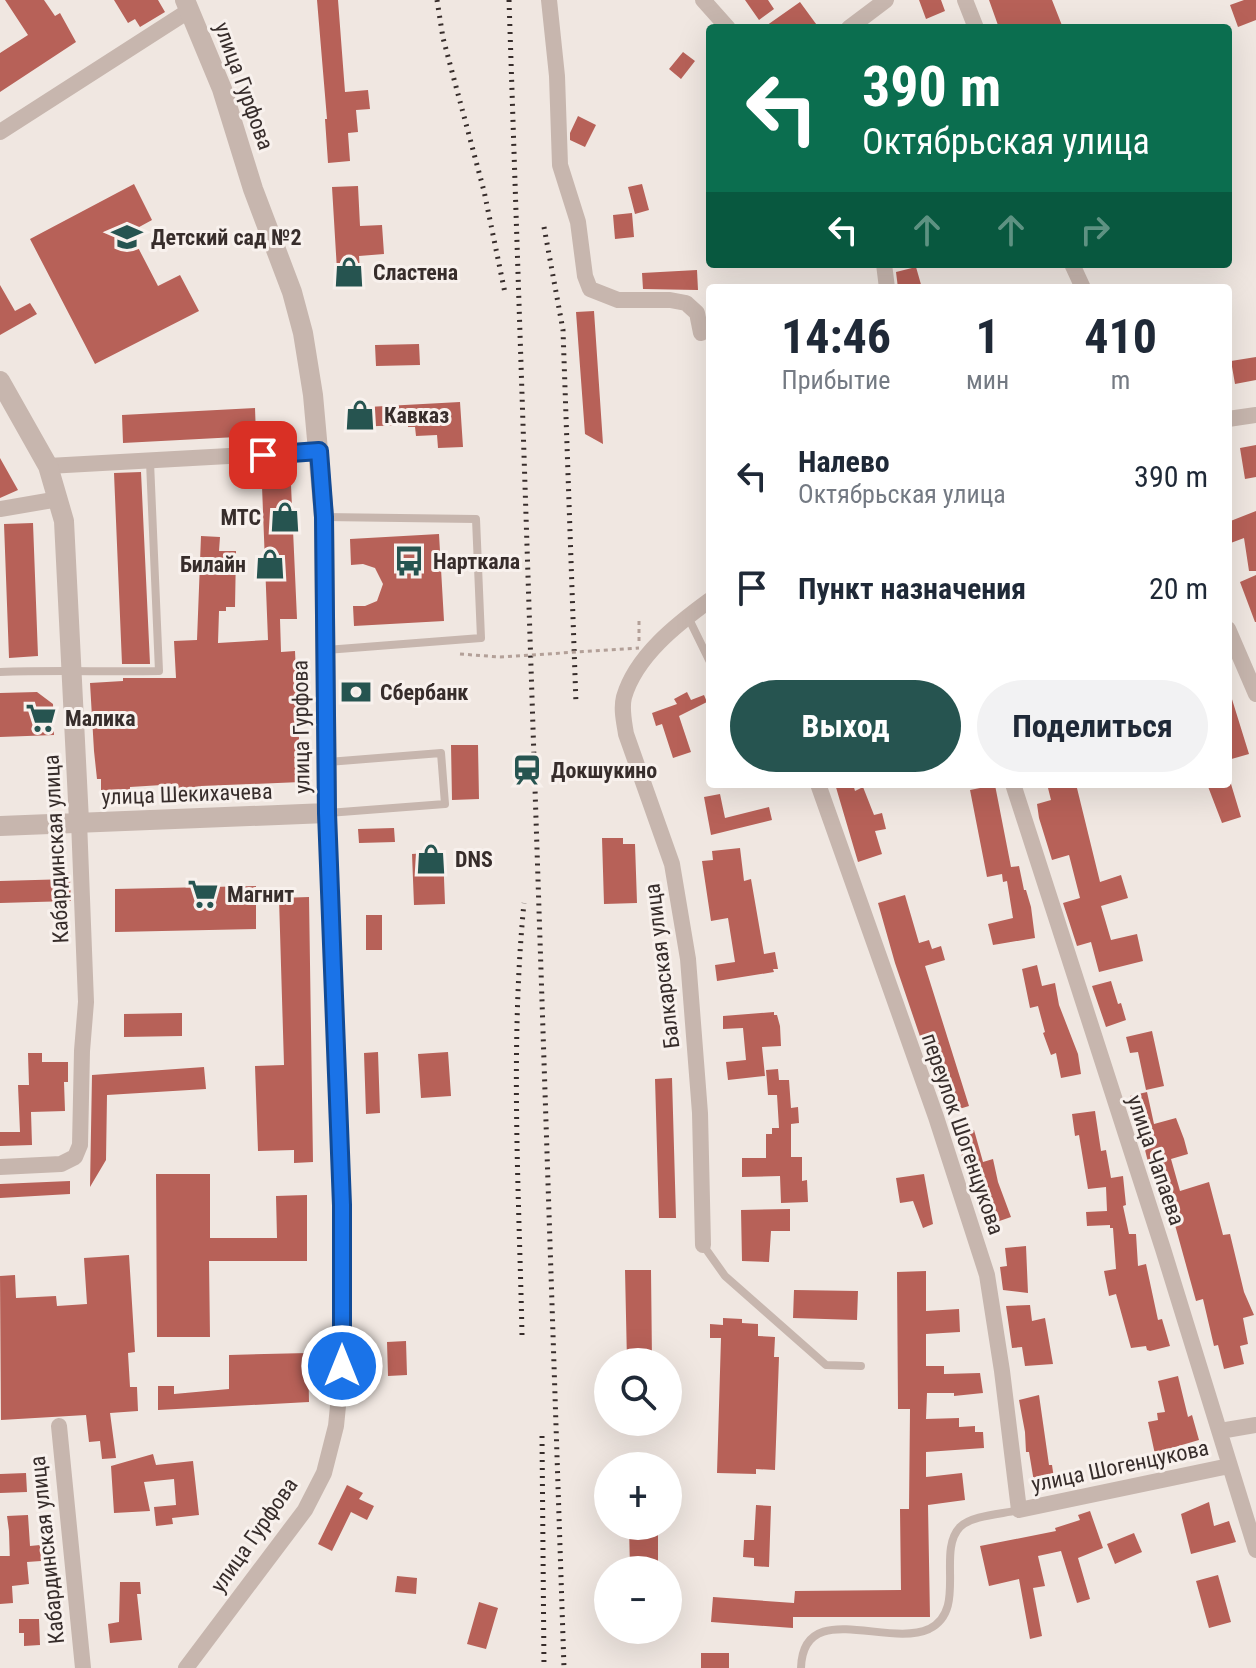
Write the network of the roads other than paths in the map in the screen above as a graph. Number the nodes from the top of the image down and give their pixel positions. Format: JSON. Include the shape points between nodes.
{"nodes":[{"id":1,"x":549,"y":0,"type":"edge"},
{"id":2,"x":703,"y":0,"type":"edge"},
{"id":3,"x":886,"y":0,"type":"edge"},
{"id":4,"x":965,"y":0,"type":"edge"},
{"id":5,"x":188,"y":5,"type":"edge"},
{"id":6,"x":724,"y":24,"type":"edge"},
{"id":7,"x":854,"y":24,"type":"edge"},
{"id":8,"x":974,"y":24,"type":"edge"},
{"id":9,"x":0,"y":132,"type":"edge"},
{"id":10,"x":701,"y":333,"type":"dead end"},
{"id":11,"x":0,"y":381,"type":"edge"},
{"id":12,"x":1256,"y":415,"type":"edge"},
{"id":13,"x":1232,"y":418,"type":"edge"},
{"id":14,"x":319,"y":451,"type":"junction"},
{"id":15,"x":150,"y":462,"type":"junction"},
{"id":16,"x":48,"y":466,"type":"junction"},
{"id":17,"x":59,"y":499,"type":"junction"},
{"id":18,"x":0,"y":509,"type":"edge"},
{"id":19,"x":324,"y":517,"type":"junction"},
{"id":20,"x":706,"y":603,"type":"edge"},
{"id":21,"x":688,"y":616,"type":"junction"},
{"id":22,"x":1232,"y":638,"type":"edge"},
{"id":23,"x":324,"y":650,"type":"junction"},
{"id":24,"x":706,"y":654,"type":"edge"},
{"id":25,"x":71,"y":669,"type":"junction"},
{"id":26,"x":0,"y":672,"type":"edge"},
{"id":27,"x":1256,"y":694,"type":"edge"},
{"id":28,"x":327,"y":762,"type":"junction"},
{"id":29,"x":819,"y":788,"type":"edge"},
{"id":30,"x":1014,"y":788,"type":"edge"},
{"id":31,"x":327,"y":813,"type":"junction"},
{"id":32,"x":79,"y":821,"type":"junction"},
{"id":33,"x":0,"y":826,"type":"edge"},
{"id":34,"x":0,"y":1167,"type":"edge"},
{"id":35,"x":703,"y":1245,"type":"joint"},
{"id":36,"x":861,"y":1366,"type":"dead end"},
{"id":37,"x":1256,"y":1425,"type":"edge"},
{"id":38,"x":59,"y":1426,"type":"dead end"},
{"id":39,"x":1220,"y":1431,"type":"junction"},
{"id":40,"x":1229,"y":1466,"type":"junction"},
{"id":41,"x":1019,"y":1510,"type":"junction"},
{"id":42,"x":1256,"y":1550,"type":"edge"},
{"id":43,"x":83,"y":1668,"type":"edge"},
{"id":44,"x":186,"y":1668,"type":"edge"},
{"id":45,"x":801,"y":1668,"type":"edge"}],
"edges":[{"from":1,"to":10,"type":"street","via":[[560,165],[578,222],[587,283],[600,295],[618,300],[686,303],[697,313]]},
{"from":2,"to":6,"type":"street"},
{"from":3,"to":7,"type":"street"},
{"from":4,"to":8,"type":"street"},
{"from":5,"to":9,"type":"street"},
{"from":5,"to":14,"type":"street","name":"улица Гурфова","via":[[292,292]]},
{"from":11,"to":16,"type":"street","name":"Кабардинская улица"},
{"from":12,"to":13,"type":"street"},
{"from":14,"to":15,"type":"street"},
{"from":14,"to":19,"type":"street","name":"улица Гурфова"},
{"from":15,"to":16,"type":"street"},
{"from":15,"to":25,"type":"lane","via":[[159,671]]},
{"from":16,"to":17,"type":"street","name":"Кабардинская улица"},
{"from":17,"to":18,"type":"street"},
{"from":17,"to":25,"type":"street","name":"Кабардинская улица"},
{"from":19,"to":23,"type":"street","name":"улица Гурфова"},
{"from":19,"to":23,"type":"lane","via":[[476,519],[481,638]]},
{"from":20,"to":21,"type":"street","name":"Балкарская улица"},
{"from":21,"to":24,"type":"lane"},
{"from":21,"to":35,"type":"street","name":"Балкарская улица","via":[[642,662],[622,712],[672,864],[688,959]]},
{"from":22,"to":27,"type":"street"},
{"from":23,"to":28,"type":"street","name":"улица Гурфова"},
{"from":25,"to":26,"type":"lane"},
{"from":25,"to":32,"type":"street","name":"Кабардинская улица"},
{"from":28,"to":31,"type":"street","name":"улица Гурфова"},
{"from":28,"to":31,"type":"lane","via":[[441,753],[445,804]]},
{"from":29,"to":41,"type":"street","name":"переулок Шогенцукова","via":[[987,1275]]},
{"from":30,"to":39,"type":"street","name":"улица Чапаева"},
{"from":31,"to":32,"type":"street","name":"улица Шекихачева"},
{"from":31,"to":44,"type":"street","name":"улица Гурфова","via":[[342,1205],[342,1366],[336,1426],[324,1473],[305,1510]]},
{"from":32,"to":33,"type":"street","name":"улица Шекихачева"},
{"from":32,"to":34,"type":"street","name":"Кабардинская улица","via":[[86,1002],[80,1145],[75,1157],[61,1164]]},
{"from":35,"to":36,"type":"lane","via":[[725,1276],[826,1365]]},
{"from":37,"to":39,"type":"street","name":"улица Шогенцукова"},
{"from":38,"to":43,"type":"street","name":"Кабардинская улица"},
{"from":39,"to":40,"type":"street","name":"улица Чапаева"},
{"from":40,"to":41,"type":"street","name":"улица Шогенцукова"},
{"from":40,"to":42,"type":"street","name":"улица Чапаева"},
{"from":41,"to":45,"type":"lane","via":[[971,1521],[958,1530],[947,1611],[938,1624],[901,1633],[828,1629],[806,1641]]}]}
